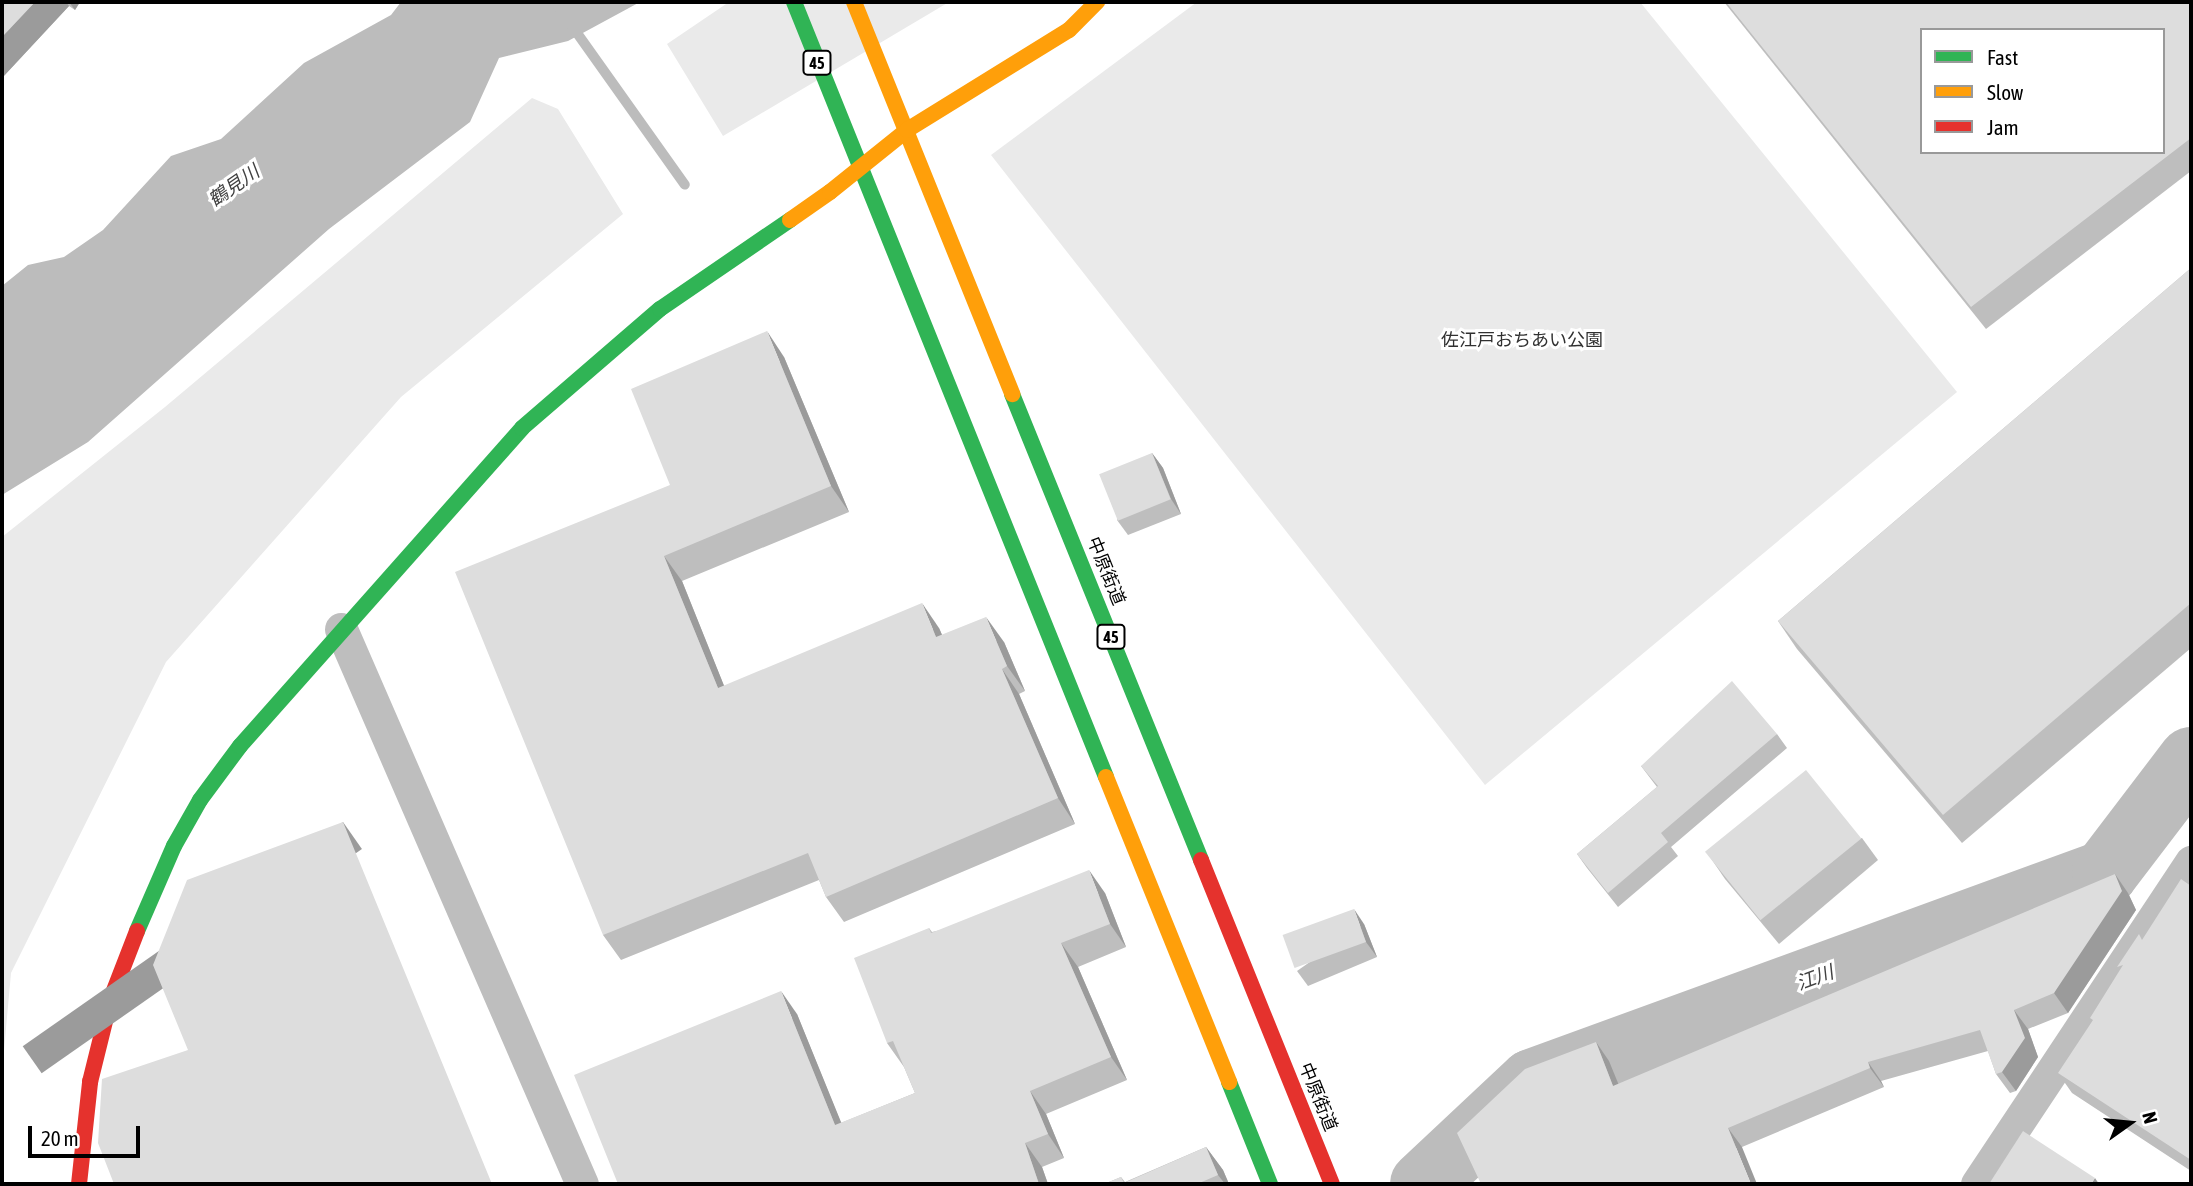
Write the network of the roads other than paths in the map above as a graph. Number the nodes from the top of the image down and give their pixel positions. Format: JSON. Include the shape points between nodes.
{"nodes":[{"id":1,"x":794,"y":2,"type":"edge"},
{"id":2,"x":854,"y":2,"type":"edge"},
{"id":3,"x":1097,"y":2,"type":"edge"},
{"id":4,"x":907,"y":130,"type":"junction"},
{"id":5,"x":859,"y":168,"type":"junction"},
{"id":6,"x":341,"y":629,"type":"junction"},
{"id":7,"x":2191,"y":862,"type":"edge"},
{"id":8,"x":79,"y":1184,"type":"edge"},
{"id":9,"x":582,"y":1184,"type":"edge"},
{"id":10,"x":1270,"y":1184,"type":"edge"},
{"id":11,"x":1332,"y":1184,"type":"edge"},
{"id":12,"x":1977,"y":1184,"type":"edge"}],
"edges":[{"from":1,"to":5,"type":"main road","number":"45"},
{"from":2,"to":4,"type":"main road","name":"中原街道","number":"45"},
{"from":3,"to":4,"type":"main road","via":[[1069,30]]},
{"from":4,"to":5,"type":"main road"},
{"from":4,"to":11,"type":"main road","name":"中原街道","number":"45"},
{"from":5,"to":6,"type":"main road","via":[[660,309],[598,359],[522,428]]},
{"from":5,"to":10,"type":"main road","number":"45"},
{"from":6,"to":8,"type":"main road","via":[[200,800],[150,896],[106,1014],[90,1082]]},
{"from":6,"to":9,"type":"street"},
{"from":7,"to":12,"type":"street"}]}
